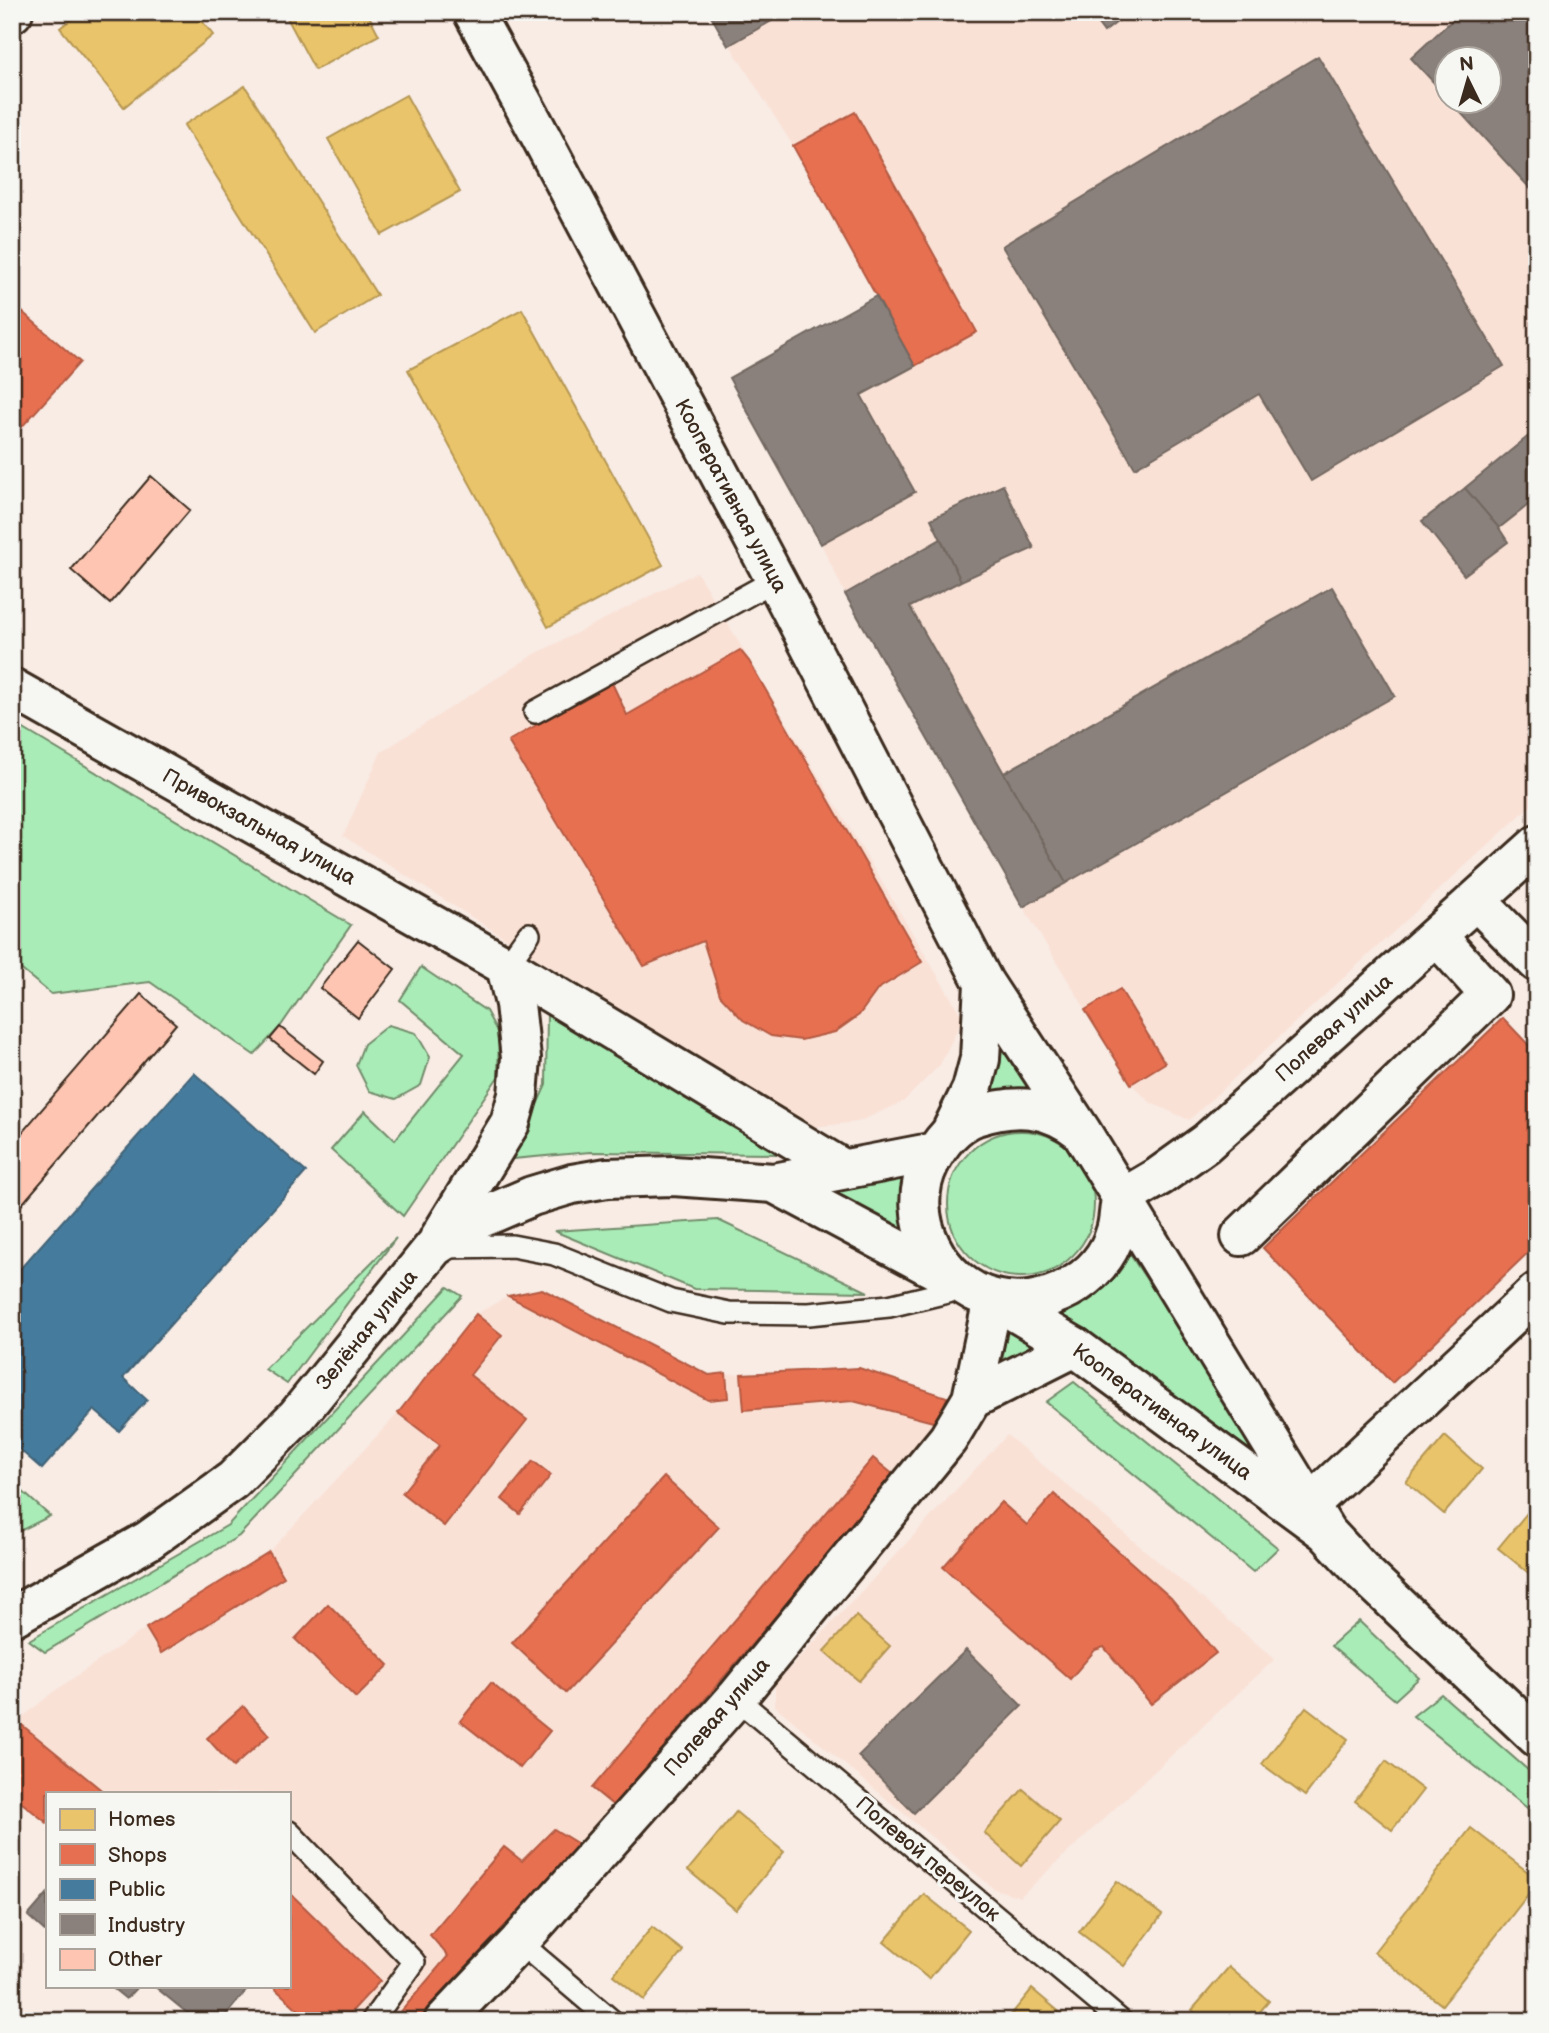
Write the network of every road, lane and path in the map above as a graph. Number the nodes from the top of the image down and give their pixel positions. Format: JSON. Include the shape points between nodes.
{"nodes":[{"id":1,"x":472,"y":12,"type":"edge"},
{"id":2,"x":775,"y":580,"type":"junction"},
{"id":3,"x":12,"y":688,"type":"edge"},
{"id":4,"x":535,"y":712,"type":"dead end"},
{"id":5,"x":1537,"y":845,"type":"edge"},
{"id":6,"x":1476,"y":900,"type":"junction"},
{"id":7,"x":529,"y":934,"type":"dead end"},
{"id":8,"x":1437,"y":936,"type":"junction"},
{"id":9,"x":1537,"y":962,"type":"edge"},
{"id":10,"x":506,"y":966,"type":"junction"},
{"id":11,"x":984,"y":983,"type":"junction"},
{"id":12,"x":1081,"y":1131,"type":"junction"},
{"id":13,"x":943,"y":1142,"type":"junction"},
{"id":14,"x":843,"y":1169,"type":"junction"},
{"id":15,"x":774,"y":1183,"type":"junction"},
{"id":16,"x":1121,"y":1199,"type":"junction"},
{"id":17,"x":1241,"y":1236,"type":"dead end"},
{"id":18,"x":435,"y":1247,"type":"junction"},
{"id":19,"x":1537,"y":1292,"type":"edge"},
{"id":20,"x":981,"y":1293,"type":"junction"},
{"id":21,"x":1075,"y":1347,"type":"junction"},
{"id":22,"x":972,"y":1399,"type":"junction"},
{"id":23,"x":1318,"y":1519,"type":"junction"},
{"id":24,"x":12,"y":1617,"type":"edge"},
{"id":25,"x":736,"y":1698,"type":"junction"},
{"id":26,"x":1537,"y":1737,"type":"edge"},
{"id":27,"x":290,"y":1833,"type":"edge"},
{"id":28,"x":519,"y":1942,"type":"junction"},
{"id":29,"x":372,"y":2021,"type":"edge"},
{"id":30,"x":444,"y":2021,"type":"edge"},
{"id":31,"x":612,"y":2021,"type":"edge"},
{"id":32,"x":1121,"y":2021,"type":"edge"}],
"edges":[{"from":1,"to":2,"type":"street","name":"Кооперативная улица"},
{"from":2,"to":4,"type":"lane"},
{"from":2,"to":11,"type":"street","name":"Кооперативная улица"},
{"from":3,"to":10,"type":"street","name":"Привокзальная улица"},
{"from":5,"to":6,"type":"street","name":"Полевая улица"},
{"from":6,"to":8,"type":"street","name":"Полевая улица"},
{"from":6,"to":9,"type":"street"},
{"from":7,"to":10,"type":"lane"},
{"from":8,"to":16,"type":"street","name":"Полевая улица","via":[[1206,1143]]},
{"from":8,"to":17,"type":"street","via":[[1490,995]]},
{"from":10,"to":14,"type":"street","name":"Привокзальная улица"},
{"from":10,"to":18,"type":"street","via":[[521,1058],[518,1095],[510,1123]]},
{"from":11,"to":12,"type":"street","name":"Кооперативная улица"},
{"from":11,"to":13,"type":"street","via":[[980,1059],[972,1089]]},
{"from":12,"to":13,"type":"street","via":[[1048,1111],[1021,1107],[972,1118]]},
{"from":12,"to":16,"type":"street"},
{"from":13,"to":14,"type":"street","name":"Зелёная улица"},
{"from":13,"to":20,"type":"street","via":[[925,1171],[921,1219],[942,1266]]},
{"from":14,"to":15,"type":"street","name":"Зелёная улица"},
{"from":15,"to":18,"type":"street","name":"Зелёная улица","via":[[673,1176],[572,1184],[474,1221]]},
{"from":15,"to":20,"type":"street","name":"Зелёная улица"},
{"from":16,"to":20,"type":"street","via":[[1116,1232],[1103,1259],[1084,1279],[1055,1295],[1026,1301]]},
{"from":16,"to":23,"type":"street","name":"Кооперативная улица"},
{"from":18,"to":20,"type":"lane","via":[[512,1246],[554,1254],[671,1301],[729,1313],[809,1314]]},
{"from":18,"to":24,"type":"street","name":"Зелёная улица","via":[[297,1416],[233,1479],[149,1540]]},
{"from":19,"to":23,"type":"street"},
{"from":20,"to":21,"type":"street","name":"Кооперативная улица"},
{"from":20,"to":22,"type":"street","name":"Полевая улица"},
{"from":21,"to":22,"type":"street"},
{"from":21,"to":23,"type":"street","name":"Кооперативная улица"},
{"from":22,"to":25,"type":"street","name":"Полевая улица","via":[[947,1439]]},
{"from":23,"to":26,"type":"street","name":"Кооперативная улица","via":[[1364,1573]]},
{"from":25,"to":28,"type":"street","name":"Полевая улица"},
{"from":25,"to":32,"type":"lane","name":"Полевой переулок"},
{"from":27,"to":29,"type":"lane","via":[[414,1962]]},
{"from":28,"to":30,"type":"street","name":"Полевая улица"},
{"from":28,"to":31,"type":"lane"}]}
